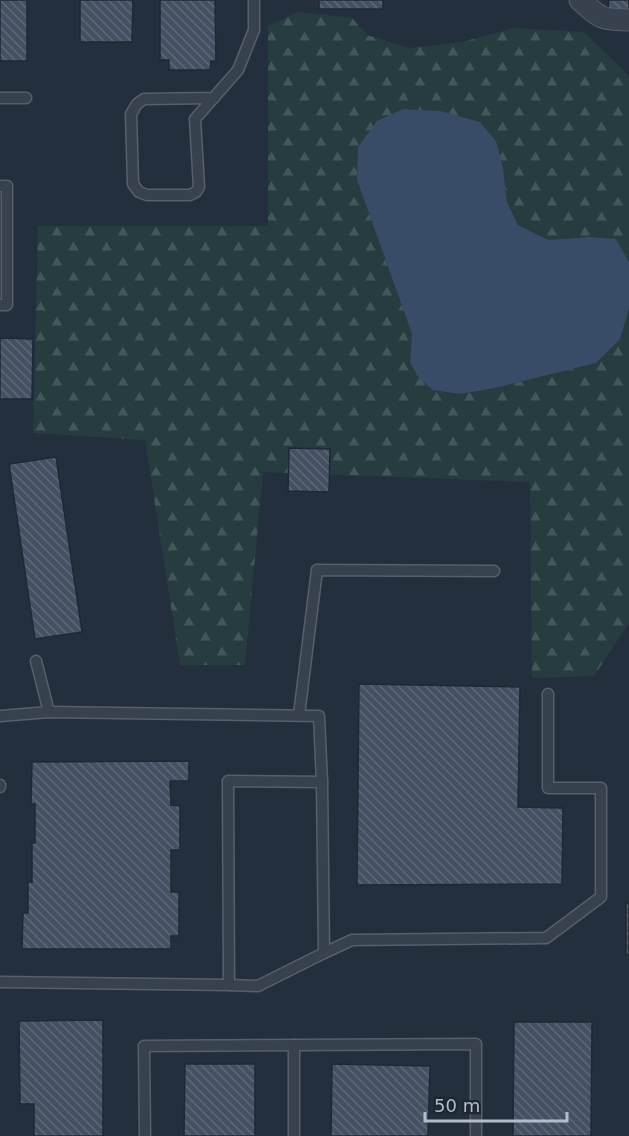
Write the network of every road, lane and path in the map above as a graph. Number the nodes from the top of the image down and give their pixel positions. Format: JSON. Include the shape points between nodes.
{"nodes":[{"id":1,"x":254,"y":0,"type":"edge"},
{"id":2,"x":580,"y":0,"type":"edge"},
{"id":3,"x":629,"y":20,"type":"edge"},
{"id":4,"x":0,"y":98,"type":"edge"},
{"id":5,"x":26,"y":98,"type":"dead end"},
{"id":6,"x":214,"y":99,"type":"junction"},
{"id":7,"x":0,"y":186,"type":"edge"},
{"id":8,"x":0,"y":305,"type":"edge"},
{"id":9,"x":494,"y":571,"type":"dead end"},
{"id":10,"x":36,"y":661,"type":"dead end"},
{"id":11,"x":548,"y":694,"type":"dead end"},
{"id":12,"x":49,"y":712,"type":"junction"},
{"id":13,"x":299,"y":715,"type":"junction"},
{"id":14,"x":0,"y":716,"type":"edge"},
{"id":15,"x":322,"y":782,"type":"junction"},
{"id":16,"x":324,"y":953,"type":"junction"},
{"id":17,"x":0,"y":982,"type":"edge"},
{"id":18,"x":229,"y":985,"type":"junction"},
{"id":19,"x":294,"y":1045,"type":"junction"},
{"id":20,"x":145,"y":1136,"type":"edge"},
{"id":21,"x":294,"y":1136,"type":"edge"},
{"id":22,"x":476,"y":1136,"type":"edge"}],
"edges":[{"from":1,"to":6,"type":"lane","via":[[254,30],[238,70]]},
{"from":2,"to":3,"type":"street","via":[[609,20]]},
{"from":4,"to":5,"type":"lane"},
{"from":6,"to":6,"type":"lane","via":[[144,99],[137,104],[131,114],[133,184],[139,192],[196,192],[199,187],[195,119]]},
{"from":7,"to":8,"type":"lane","via":[[7,186],[7,305]]},
{"from":9,"to":13,"type":"lane","via":[[317,570]]},
{"from":10,"to":12,"type":"lane"},
{"from":11,"to":16,"type":"lane","via":[[548,788],[601,788],[601,897],[546,938],[352,940]]},
{"from":12,"to":13,"type":"lane"},
{"from":12,"to":14,"type":"lane"},
{"from":13,"to":15,"type":"lane","via":[[319,716]]},
{"from":15,"to":16,"type":"lane"},
{"from":15,"to":18,"type":"lane","via":[[228,782]]},
{"from":16,"to":18,"type":"lane","via":[[258,986]]},
{"from":17,"to":18,"type":"lane"},
{"from":19,"to":20,"type":"lane","via":[[144,1046]]},
{"from":19,"to":21,"type":"lane"},
{"from":19,"to":22,"type":"lane","via":[[476,1044]]}]}
